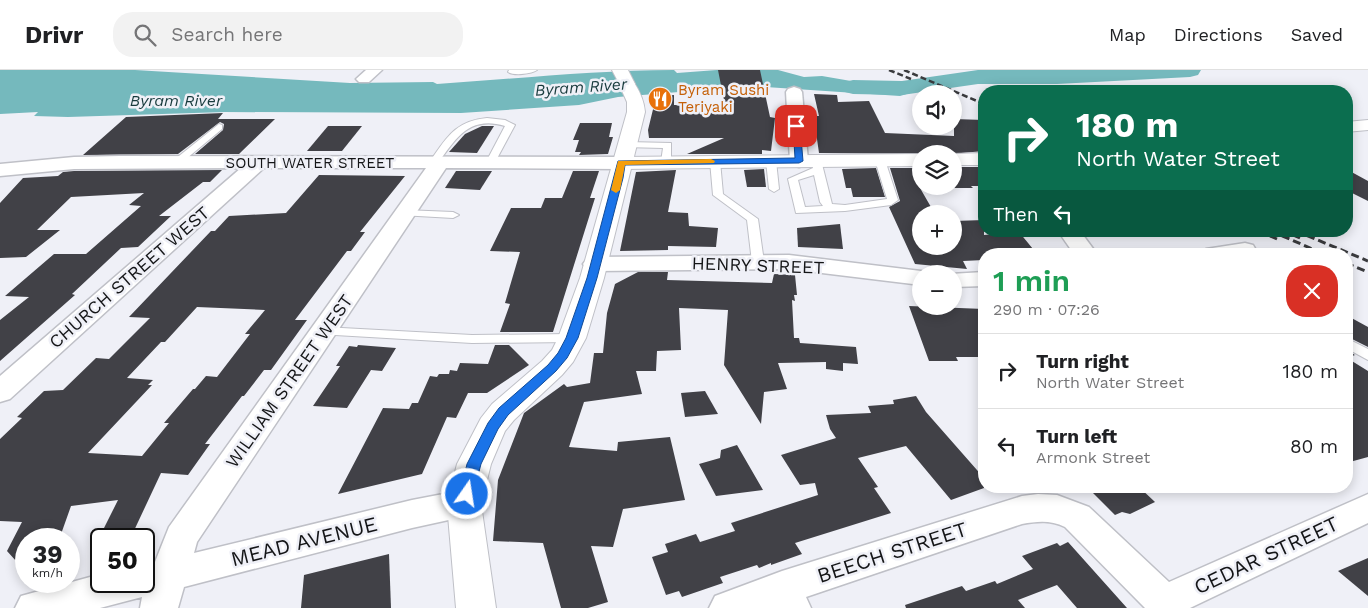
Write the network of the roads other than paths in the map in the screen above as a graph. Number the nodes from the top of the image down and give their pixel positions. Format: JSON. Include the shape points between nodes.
{"nodes":[{"id":1,"x":513,"y":70,"type":"edge"},
{"id":2,"x":533,"y":70,"type":"edge"},
{"id":3,"x":628,"y":86,"type":"edge"},
{"id":4,"x":794,"y":92,"type":"dead end"},
{"id":5,"x":1368,"y":125,"type":"edge"},
{"id":6,"x":1353,"y":126,"type":"edge"},
{"id":7,"x":219,"y":127,"type":"dead end"},
{"id":8,"x":624,"y":154,"type":"junction"},
{"id":9,"x":962,"y":159,"type":"edge"},
{"id":10,"x":978,"y":159,"type":"edge"},
{"id":11,"x":880,"y":160,"type":"junction"},
{"id":12,"x":912,"y":160,"type":"edge"},
{"id":13,"x":715,"y":161,"type":"junction"},
{"id":14,"x":772,"y":161,"type":"junction"},
{"id":15,"x":177,"y":162,"type":"junction"},
{"id":16,"x":259,"y":162,"type":"junction"},
{"id":17,"x":436,"y":164,"type":"junction"},
{"id":18,"x":490,"y":164,"type":"junction"},
{"id":19,"x":811,"y":164,"type":"junction"},
{"id":20,"x":0,"y":170,"type":"edge"},
{"id":21,"x":774,"y":189,"type":"dead end"},
{"id":22,"x":845,"y":208,"type":"junction"},
{"id":23,"x":404,"y":213,"type":"junction"},
{"id":24,"x":453,"y":214,"type":"dead end"},
{"id":25,"x":1073,"y":237,"type":"edge"},
{"id":26,"x":1082,"y":248,"type":"edge"},
{"id":27,"x":758,"y":262,"type":"junction"},
{"id":28,"x":595,"y":264,"type":"junction"},
{"id":29,"x":912,"y":277,"type":"edge"},
{"id":30,"x":978,"y":279,"type":"edge"},
{"id":31,"x":962,"y":280,"type":"edge"},
{"id":32,"x":323,"y":331,"type":"junction"},
{"id":33,"x":572,"y":338,"type":"junction"},
{"id":34,"x":1353,"y":346,"type":"edge"},
{"id":35,"x":1368,"y":355,"type":"edge"},
{"id":36,"x":0,"y":392,"type":"edge"},
{"id":37,"x":464,"y":504,"type":"junction"},
{"id":38,"x":1368,"y":508,"type":"edge"},
{"id":39,"x":155,"y":575,"type":"edge"},
{"id":40,"x":155,"y":578,"type":"edge"},
{"id":41,"x":155,"y":591,"type":"edge"},
{"id":42,"x":95,"y":593,"type":"edge"},
{"id":43,"x":787,"y":598,"type":"edge"},
{"id":44,"x":1167,"y":605,"type":"edge"},
{"id":45,"x":34,"y":608,"type":"edge"},
{"id":46,"x":159,"y":608,"type":"edge"},
{"id":47,"x":476,"y":608,"type":"edge"},
{"id":48,"x":728,"y":608,"type":"edge"}],
"edges":[{"from":1,"to":2,"type":"lane"},
{"from":3,"to":8,"type":"main road","via":[[636,112]]},
{"from":4,"to":19,"type":"street"},
{"from":5,"to":6,"type":"main road"},
{"from":7,"to":15,"type":"lane"},
{"from":8,"to":13,"type":"main road","via":[[666,162]]},
{"from":8,"to":18,"type":"street","name":"SOUTH WATER STREET"},
{"from":8,"to":28,"type":"main road"},
{"from":9,"to":10,"type":"main road"},
{"from":11,"to":12,"type":"main road"},
{"from":11,"to":19,"type":"main road"},
{"from":11,"to":22,"type":"lane","via":[[893,200]]},
{"from":13,"to":14,"type":"main road"},
{"from":13,"to":27,"type":"lane","via":[[718,195],[752,218]]},
{"from":14,"to":19,"type":"main road"},
{"from":14,"to":21,"type":"lane"},
{"from":15,"to":16,"type":"street","name":"SOUTH WATER STREET"},
{"from":15,"to":20,"type":"street","name":"SOUTH WATER STREET","via":[[74,163]]},
{"from":16,"to":17,"type":"street","name":"SOUTH WATER STREET"},
{"from":16,"to":36,"type":"street","name":"CHURCH STREET WEST"},
{"from":17,"to":18,"type":"street","name":"SOUTH WATER STREET"},
{"from":17,"to":18,"type":"lane","via":[[462,126],[477,121],[505,122],[510,125]]},
{"from":17,"to":23,"type":"street","name":"WILLIAM STREET WEST"},
{"from":19,"to":22,"type":"lane","via":[[825,202],[829,207]]},
{"from":19,"to":22,"type":"lane","via":[[793,179],[800,211]]},
{"from":23,"to":24,"type":"lane"},
{"from":23,"to":32,"type":"street","name":"WILLIAM STREET WEST"},
{"from":25,"to":26,"type":"street"},
{"from":27,"to":28,"type":"street","name":"HENRY STREET"},
{"from":27,"to":29,"type":"street","name":"HENRY STREET","via":[[798,263]]},
{"from":28,"to":33,"type":"main road"},
{"from":30,"to":31,"type":"street"},
{"from":32,"to":33,"type":"lane","via":[[472,339]]},
{"from":32,"to":39,"type":"street","name":"WILLIAM STREET WEST"},
{"from":33,"to":37,"type":"main road","via":[[552,368],[509,406],[492,426],[474,464]]},
{"from":34,"to":35,"type":"lane"},
{"from":37,"to":40,"type":"street","name":"MEAD AVENUE"},
{"from":37,"to":47,"type":"main road"},
{"from":38,"to":44,"type":"street","name":"CEDAR STREET"},
{"from":41,"to":46,"type":"street","name":"WILLIAM STREET WEST"},
{"from":42,"to":45,"type":"street","name":"MEAD AVENUE"},
{"from":43,"to":44,"type":"street","name":"BEECH STREET","via":[[1022,510],[1041,507],[1058,508],[1077,517]]},
{"from":43,"to":48,"type":"street","name":"BEECH STREET"}]}
